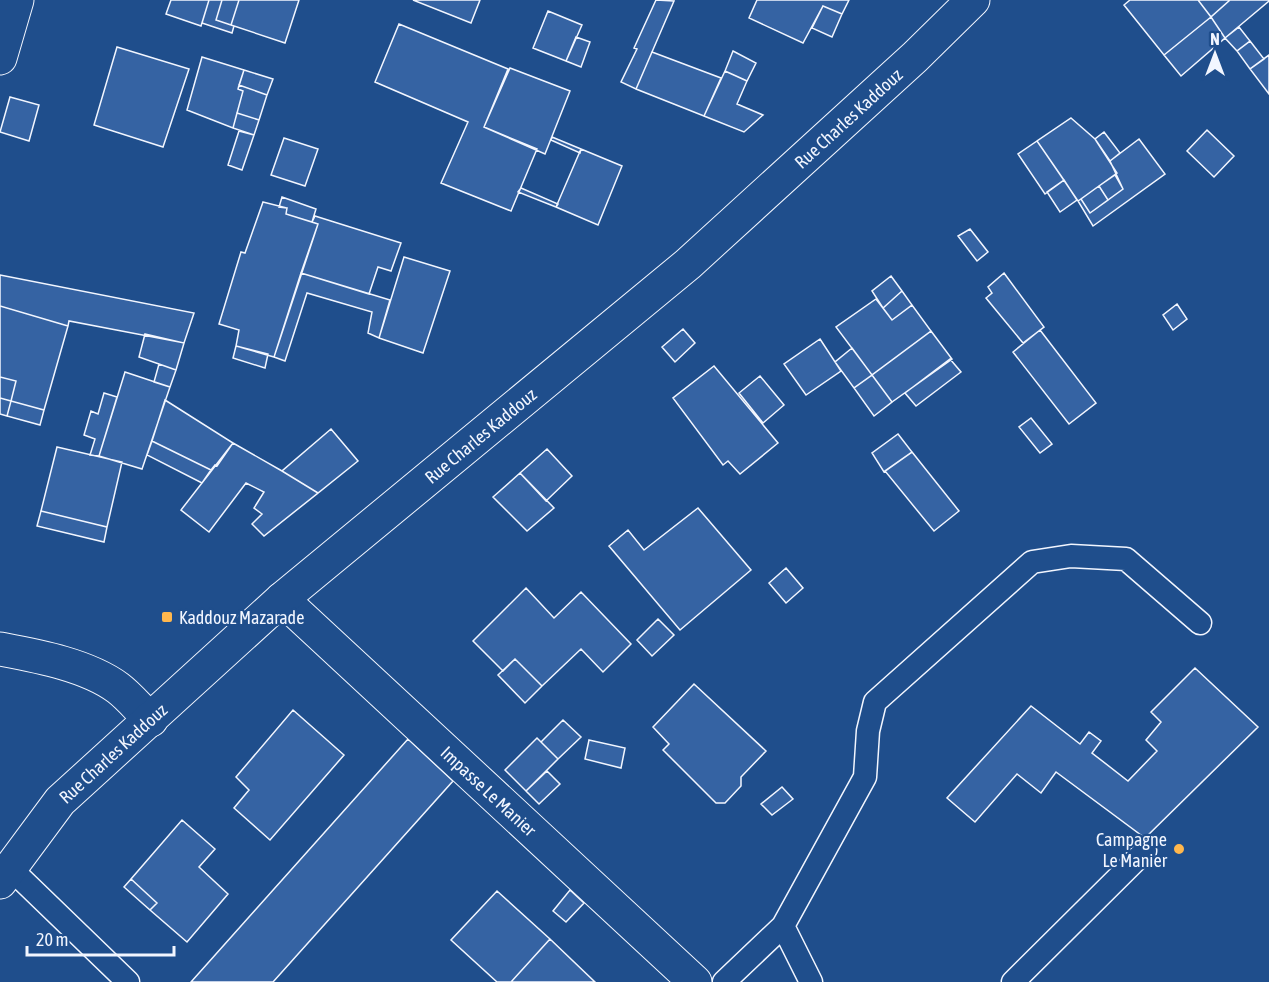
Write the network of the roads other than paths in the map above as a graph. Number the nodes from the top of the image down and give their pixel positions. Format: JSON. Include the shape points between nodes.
{"nodes":[{"id":1,"x":17,"y":0,"type":"edge"},
{"id":2,"x":973,"y":0,"type":"edge"},
{"id":3,"x":0,"y":58,"type":"edge"},
{"id":4,"x":282,"y":599,"type":"junction"},
{"id":5,"x":1200,"y":623,"type":"dead end"},
{"id":6,"x":0,"y":649,"type":"edge"},
{"id":7,"x":151,"y":720,"type":"junction"},
{"id":8,"x":1145,"y":851,"type":"dead end"},
{"id":9,"x":5,"y":875,"type":"edge"},
{"id":10,"x":783,"y":926,"type":"junction"},
{"id":11,"x":128,"y":982,"type":"edge"},
{"id":12,"x":695,"y":982,"type":"edge"},
{"id":13,"x":724,"y":982,"type":"edge"},
{"id":14,"x":811,"y":982,"type":"edge"},
{"id":15,"x":1013,"y":982,"type":"edge"}],
"edges":[{"from":1,"to":3,"type":"street"},
{"from":2,"to":4,"type":"street","name":"Rue Charles Kaddouz","via":[[687,264]]},
{"from":4,"to":7,"type":"street","name":"Rue Charles Kaddouz"},
{"from":4,"to":12,"type":"street","name":"Impasse Le Manier"},
{"from":5,"to":10,"type":"lane","via":[[1126,559],[1071,556],[1032,562],[875,702],[868,731],[865,777]]},
{"from":6,"to":7,"type":"street","via":[[49,659],[117,687]]},
{"from":7,"to":9,"type":"street","name":"Rue Charles Kaddouz","via":[[60,801]]},
{"from":8,"to":15,"type":"lane"},
{"from":9,"to":11,"type":"lane"},
{"from":10,"to":13,"type":"lane"},
{"from":10,"to":14,"type":"lane"}]}
